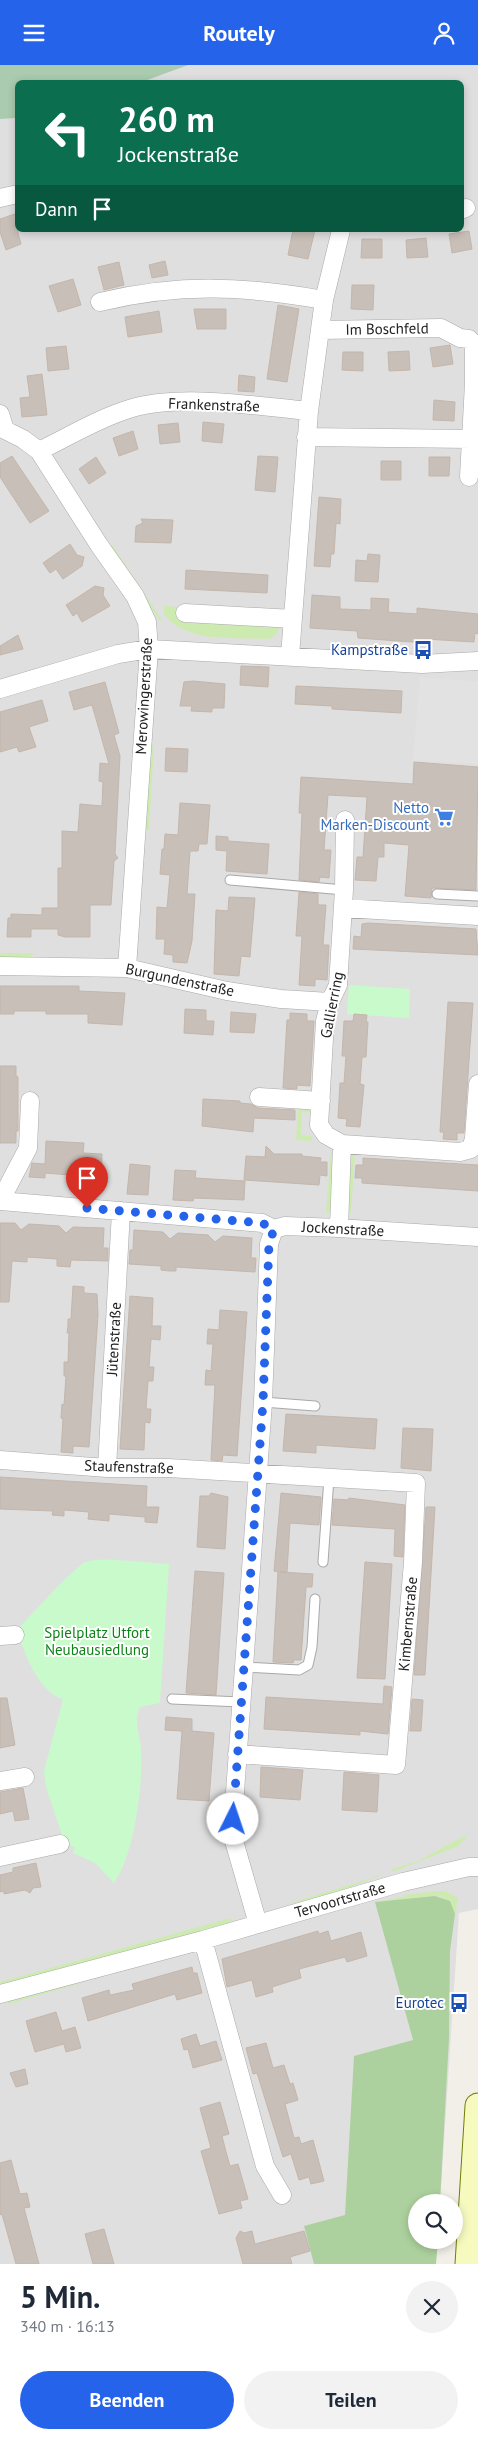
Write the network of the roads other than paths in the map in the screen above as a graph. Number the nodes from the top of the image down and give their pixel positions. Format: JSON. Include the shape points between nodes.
{"nodes":[{"id":1,"x":15,"y":195,"type":"edge"},
{"id":2,"x":0,"y":198,"type":"edge"},
{"id":3,"x":341,"y":232,"type":"edge"},
{"id":4,"x":324,"y":300,"type":"junction"},
{"id":5,"x":100,"y":302,"type":"dead end"},
{"id":6,"x":320,"y":330,"type":"junction"},
{"id":7,"x":308,"y":411,"type":"junction"},
{"id":8,"x":2,"y":425,"type":"edge"},
{"id":9,"x":306,"y":437,"type":"junction"},
{"id":10,"x":471,"y":439,"type":"junction"},
{"id":11,"x":39,"y":451,"type":"junction"},
{"id":12,"x":469,"y":477,"type":"dead end"},
{"id":13,"x":185,"y":613,"type":"dead end"},
{"id":14,"x":293,"y":619,"type":"junction"},
{"id":15,"x":149,"y":649,"type":"junction"},
{"id":16,"x":290,"y":656,"type":"junction"},
{"id":17,"x":478,"y":661,"type":"edge"},
{"id":18,"x":445,"y":664,"type":"junction"},
{"id":19,"x":478,"y":668,"type":"edge"},
{"id":20,"x":0,"y":689,"type":"edge"},
{"id":21,"x":345,"y":820,"type":"dead end"},
{"id":22,"x":230,"y":879,"type":"dead end"},
{"id":23,"x":344,"y":890,"type":"junction"},
{"id":24,"x":437,"y":894,"type":"dead end"},
{"id":25,"x":478,"y":896,"type":"edge"},
{"id":26,"x":343,"y":908,"type":"junction"},
{"id":27,"x":478,"y":916,"type":"edge"},
{"id":28,"x":0,"y":966,"type":"edge"},
{"id":29,"x":128,"y":968,"type":"junction"},
{"id":30,"x":330,"y":1002,"type":"junction"},
{"id":31,"x":478,"y":1084,"type":"edge"},
{"id":32,"x":258,"y":1097,"type":"dead end"},
{"id":33,"x":30,"y":1101,"type":"dead end"},
{"id":34,"x":321,"y":1101,"type":"junction"},
{"id":35,"x":342,"y":1144,"type":"junction"},
{"id":36,"x":0,"y":1196,"type":"edge"},
{"id":37,"x":0,"y":1201,"type":"edge"},
{"id":38,"x":121,"y":1211,"type":"junction"},
{"id":39,"x":339,"y":1228,"type":"junction"},
{"id":40,"x":274,"y":1229,"type":"junction"},
{"id":41,"x":478,"y":1237,"type":"edge"},
{"id":42,"x":263,"y":1402,"type":"junction"},
{"id":43,"x":315,"y":1406,"type":"dead end"},
{"id":44,"x":0,"y":1460,"type":"edge"},
{"id":45,"x":107,"y":1468,"type":"junction"},
{"id":46,"x":258,"y":1475,"type":"junction"},
{"id":47,"x":329,"y":1478,"type":"junction"},
{"id":48,"x":323,"y":1562,"type":"dead end"},
{"id":49,"x":315,"y":1599,"type":"dead end"},
{"id":50,"x":244,"y":1667,"type":"junction"},
{"id":51,"x":172,"y":1699,"type":"dead end"},
{"id":52,"x":241,"y":1702,"type":"junction"},
{"id":53,"x":237,"y":1754,"type":"junction"},
{"id":54,"x":25,"y":1777,"type":"dead end"},
{"id":55,"x":0,"y":1781,"type":"edge"},
{"id":56,"x":60,"y":1844,"type":"dead end"},
{"id":57,"x":0,"y":1857,"type":"edge"},
{"id":58,"x":478,"y":1867,"type":"edge"},
{"id":59,"x":258,"y":1924,"type":"junction"},
{"id":60,"x":203,"y":1940,"type":"junction"},
{"id":61,"x":0,"y":1994,"type":"edge"},
{"id":62,"x":478,"y":2106,"type":"edge"},
{"id":63,"x":282,"y":2195,"type":"dead end"},
{"id":64,"x":468,"y":2264,"type":"edge"}],
"edges":[{"from":1,"to":2,"type":"street"},
{"from":3,"to":4,"type":"street"},
{"from":4,"to":5,"type":"street","via":[[272,291],[207,288],[164,290]]},
{"from":4,"to":6,"type":"street"},
{"from":6,"to":7,"type":"street"},
{"from":6,"to":10,"type":"street","name":"Im Boschfeld","via":[[441,328],[460,338],[470,339],[475,350]]},
{"from":7,"to":9,"type":"street"},
{"from":7,"to":11,"type":"street","name":"Frankenstraße","via":[[207,403],[150,404],[97,422]]},
{"from":8,"to":11,"type":"street","name":"Merowingerstraße"},
{"from":9,"to":10,"type":"street"},
{"from":9,"to":14,"type":"street"},
{"from":10,"to":12,"type":"street","name":"Im Boschfeld"},
{"from":11,"to":15,"type":"street","name":"Merowingerstraße","via":[[135,596],[147,622]]},
{"from":13,"to":14,"type":"street"},
{"from":14,"to":16,"type":"street"},
{"from":15,"to":16,"type":"street"},
{"from":15,"to":20,"type":"street","via":[[118,654]]},
{"from":15,"to":29,"type":"street","name":"Merowingerstraße"},
{"from":16,"to":18,"type":"street"},
{"from":17,"to":18,"type":"street"},
{"from":18,"to":19,"type":"street"},
{"from":21,"to":23,"type":"street","name":"Gallierring"},
{"from":22,"to":23,"type":"lane"},
{"from":23,"to":26,"type":"street","name":"Gallierring"},
{"from":24,"to":25,"type":"lane"},
{"from":26,"to":27,"type":"street"},
{"from":26,"to":30,"type":"street","name":"Gallierring","via":[[338,985]]},
{"from":28,"to":29,"type":"street","name":"Burgundenstraße"},
{"from":29,"to":30,"type":"street","name":"Burgundenstraße","via":[[227,991]]},
{"from":30,"to":34,"type":"street","name":"Gallierring","via":[[325,1021]]},
{"from":31,"to":35,"type":"street","via":[[471,1149],[460,1152]]},
{"from":32,"to":34,"type":"street"},
{"from":33,"to":36,"type":"street","via":[[28,1148],[7,1189]]},
{"from":34,"to":35,"type":"street","name":"Gallierring","via":[[319,1125],[326,1135]]},
{"from":35,"to":39,"type":"street"},
{"from":37,"to":38,"type":"street","name":"Jockenstraße"},
{"from":38,"to":40,"type":"street","name":"Jockenstraße","via":[[262,1223]]},
{"from":38,"to":45,"type":"street","name":"Jütenstraße"},
{"from":39,"to":40,"type":"street","name":"Jockenstraße","via":[[285,1226]]},
{"from":39,"to":41,"type":"street","name":"Jockenstraße"},
{"from":40,"to":42,"type":"street","via":[[269,1244]]},
{"from":42,"to":43,"type":"lane"},
{"from":42,"to":46,"type":"street"},
{"from":44,"to":45,"type":"street","name":"Staufenstraße"},
{"from":45,"to":46,"type":"street","name":"Staufenstraße","via":[[168,1468]]},
{"from":46,"to":47,"type":"street","name":"Kimbernstraße"},
{"from":46,"to":50,"type":"street"},
{"from":47,"to":48,"type":"lane"},
{"from":47,"to":53,"type":"street","name":"Kimbernstraße","via":[[416,1483],[413,1562],[396,1765]]},
{"from":49,"to":50,"type":"lane","via":[[308,1665],[298,1670]]},
{"from":50,"to":52,"type":"street"},
{"from":51,"to":52,"type":"lane"},
{"from":52,"to":53,"type":"street"},
{"from":53,"to":59,"type":"street","via":[[232,1834]]},
{"from":54,"to":55,"type":"street"},
{"from":56,"to":57,"type":"street"},
{"from":58,"to":59,"type":"street","name":"Tervoortstraße","via":[[403,1882]]},
{"from":59,"to":60,"type":"street","name":"Tervoortstraße"},
{"from":60,"to":61,"type":"street","name":"Tervoortstraße"},
{"from":60,"to":63,"type":"street","via":[[265,2166]]},
{"from":62,"to":64,"type":"main road"}]}
